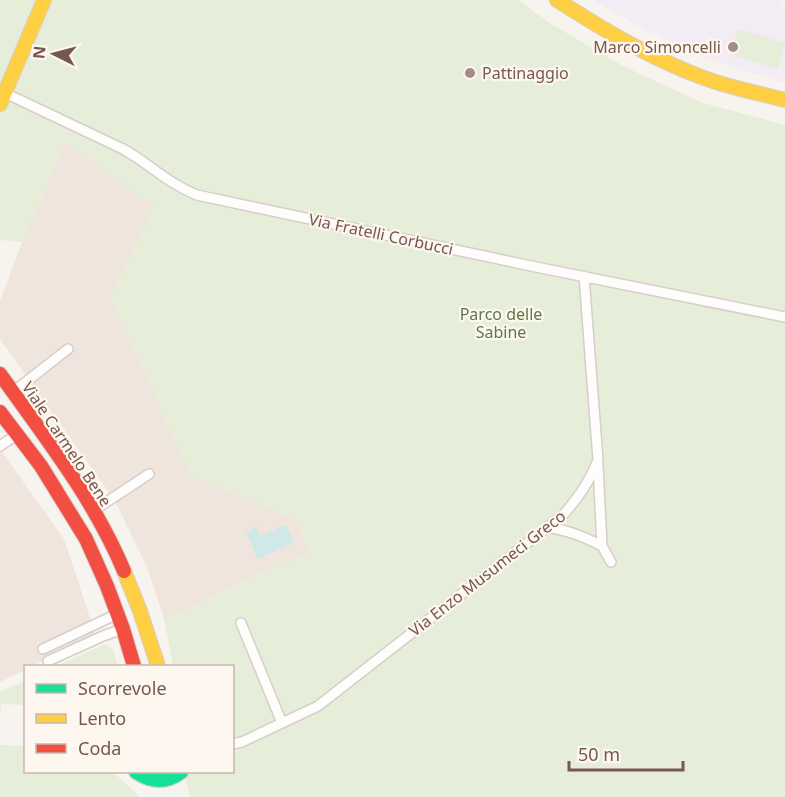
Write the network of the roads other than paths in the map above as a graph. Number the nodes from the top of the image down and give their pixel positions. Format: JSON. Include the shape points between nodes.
{"nodes":[{"id":1,"x":44,"y":0,"type":"edge"},
{"id":2,"x":557,"y":0,"type":"edge"},
{"id":3,"x":2,"y":96,"type":"edge"},
{"id":4,"x":785,"y":100,"type":"edge"},
{"id":5,"x":585,"y":276,"type":"junction"},
{"id":6,"x":785,"y":317,"type":"edge"},
{"id":7,"x":68,"y":349,"type":"dead end"},
{"id":8,"x":0,"y":374,"type":"edge"},
{"id":9,"x":13,"y":392,"type":"junction"},
{"id":10,"x":0,"y":412,"type":"edge"},
{"id":11,"x":17,"y":434,"type":"junction"},
{"id":12,"x":0,"y":446,"type":"edge"},
{"id":13,"x":598,"y":460,"type":"junction"},
{"id":14,"x":149,"y":474,"type":"dead end"},
{"id":15,"x":94,"y":510,"type":"junction"},
{"id":16,"x":547,"y":527,"type":"junction"},
{"id":17,"x":602,"y":546,"type":"junction"},
{"id":18,"x":612,"y":562,"type":"dead end"},
{"id":19,"x":117,"y":614,"type":"junction"},
{"id":20,"x":241,"y":623,"type":"dead end"},
{"id":21,"x":123,"y":629,"type":"junction"},
{"id":22,"x":43,"y":649,"type":"dead end"},
{"id":23,"x":48,"y":661,"type":"dead end"},
{"id":24,"x":134,"y":665,"type":"edge"},
{"id":25,"x":158,"y":665,"type":"edge"},
{"id":26,"x":282,"y":723,"type":"junction"},
{"id":27,"x":234,"y":744,"type":"edge"},
{"id":28,"x":139,"y":773,"type":"edge"},
{"id":29,"x":177,"y":778,"type":"edge"}],
"edges":[{"from":1,"to":3,"type":"street"},
{"from":2,"to":4,"type":"street","via":[[619,39],[677,68]]},
{"from":3,"to":5,"type":"lane","name":"Via Fratelli Corbucci","via":[[123,149],[167,180],[197,195]]},
{"from":5,"to":6,"type":"lane","name":"Via Fratelli Corbucci"},
{"from":5,"to":13,"type":"lane"},
{"from":7,"to":9,"type":"lane"},
{"from":8,"to":9,"type":"street","name":"Viale Carmelo Bene"},
{"from":9,"to":15,"type":"street","name":"Viale Carmelo Bene"},
{"from":10,"to":11,"type":"street","name":"Viale Carmelo Bene"},
{"from":11,"to":12,"type":"lane"},
{"from":11,"to":19,"type":"street","name":"Viale Carmelo Bene","via":[[86,539]]},
{"from":13,"to":16,"type":"lane","name":"Via Enzo Musumeci Greco","via":[[578,498]]},
{"from":13,"to":17,"type":"lane"},
{"from":14,"to":15,"type":"lane"},
{"from":15,"to":25,"type":"street","name":"Viale Carmelo Bene","via":[[124,572]]},
{"from":16,"to":17,"type":"lane","via":[[567,530]]},
{"from":16,"to":26,"type":"lane","name":"Via Enzo Musumeci Greco","via":[[318,706]]},
{"from":17,"to":18,"type":"lane"},
{"from":19,"to":21,"type":"street","name":"Viale Carmelo Bene"},
{"from":19,"to":22,"type":"lane"},
{"from":20,"to":26,"type":"lane"},
{"from":21,"to":23,"type":"lane"},
{"from":21,"to":24,"type":"street","name":"Viale Carmelo Bene"},
{"from":26,"to":27,"type":"lane","name":"Via Enzo Musumeci Greco"},
{"from":28,"to":29,"type":"street","via":[[153,784]]}]}
